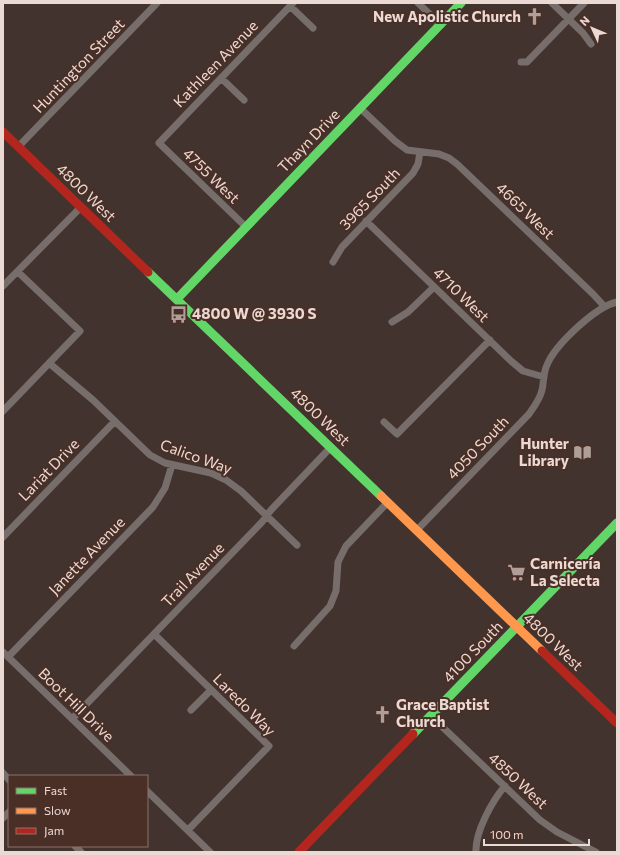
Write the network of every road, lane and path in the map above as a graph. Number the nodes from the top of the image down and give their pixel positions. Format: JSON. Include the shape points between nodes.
{"nodes":[{"id":1,"x":157,"y":3,"type":"edge"},
{"id":2,"x":418,"y":3,"type":"edge"},
{"id":3,"x":461,"y":3,"type":"edge"},
{"id":4,"x":552,"y":3,"type":"edge"},
{"id":5,"x":584,"y":3,"type":"edge"},
{"id":6,"x":291,"y":5,"type":"edge"},
{"id":7,"x":568,"y":19,"type":"junction"},
{"id":8,"x":441,"y":25,"type":"junction"},
{"id":9,"x":313,"y":28,"type":"dead end"},
{"id":10,"x":591,"y":44,"type":"dead end"},
{"id":11,"x":522,"y":62,"type":"dead end"},
{"id":12,"x":220,"y":78,"type":"junction"},
{"id":13,"x":244,"y":100,"type":"dead end"},
{"id":14,"x":360,"y":108,"type":"junction"},
{"id":15,"x":3,"y":132,"type":"edge"},
{"id":16,"x":159,"y":142,"type":"joint"},
{"id":17,"x":18,"y":147,"type":"junction"},
{"id":18,"x":420,"y":152,"type":"junction"},
{"id":19,"x":81,"y":207,"type":"junction"},
{"id":20,"x":366,"y":221,"type":"junction"},
{"id":21,"x":246,"y":227,"type":"junction"},
{"id":22,"x":333,"y":262,"type":"dead end"},
{"id":23,"x":18,"y":272,"type":"junction"},
{"id":24,"x":3,"y":286,"type":"edge"},
{"id":25,"x":434,"y":287,"type":"junction"},
{"id":26,"x":177,"y":299,"type":"junction"},
{"id":27,"x":617,"y":302,"type":"edge"},
{"id":28,"x":604,"y":306,"type":"junction"},
{"id":29,"x":392,"y":322,"type":"dead end"},
{"id":30,"x":490,"y":340,"type":"junction"},
{"id":31,"x":49,"y":363,"type":"junction"},
{"id":32,"x":544,"y":377,"type":"junction"},
{"id":33,"x":3,"y":411,"type":"edge"},
{"id":34,"x":115,"y":421,"type":"junction"},
{"id":35,"x":384,"y":422,"type":"dead end"},
{"id":36,"x":331,"y":447,"type":"junction"},
{"id":37,"x":172,"y":465,"type":"junction"},
{"id":38,"x":388,"y":502,"type":"junction"},
{"id":39,"x":267,"y":516,"type":"junction"},
{"id":40,"x":617,"y":523,"type":"edge"},
{"id":41,"x":417,"y":530,"type":"junction"},
{"id":42,"x":3,"y":537,"type":"edge"},
{"id":43,"x":296,"y":544,"type":"dead end"},
{"id":44,"x":518,"y":627,"type":"junction"},
{"id":45,"x":154,"y":634,"type":"junction"},
{"id":46,"x":294,"y":646,"type":"dead end"},
{"id":47,"x":5,"y":655,"type":"edge"},
{"id":48,"x":211,"y":690,"type":"junction"},
{"id":49,"x":191,"y":710,"type":"dead end"},
{"id":50,"x":431,"y":716,"type":"junction"},
{"id":51,"x":615,"y":717,"type":"edge"},
{"id":52,"x":72,"y":719,"type":"junction"},
{"id":53,"x":131,"y":775,"type":"edge"},
{"id":54,"x":505,"y":786,"type":"junction"},
{"id":55,"x":148,"y":792,"type":"edge"},
{"id":56,"x":188,"y":830,"type":"junction"},
{"id":57,"x":210,"y":852,"type":"edge"},
{"id":58,"x":299,"y":852,"type":"edge"},
{"id":59,"x":476,"y":852,"type":"edge"},
{"id":60,"x":596,"y":852,"type":"edge"}],
"edges":[{"from":1,"to":17,"type":"street","name":"Huntington Street"},
{"from":2,"to":8,"type":"street"},
{"from":3,"to":8,"type":"main road","name":"Thayn Drive"},
{"from":4,"to":7,"type":"street"},
{"from":5,"to":7,"type":"street"},
{"from":6,"to":9,"type":"street"},
{"from":6,"to":12,"type":"street","name":"Kathleen Avenue"},
{"from":7,"to":10,"type":"street","via":[[583,32]]},
{"from":7,"to":11,"type":"street","via":[[527,62]]},
{"from":8,"to":14,"type":"main road","name":"Thayn Drive"},
{"from":12,"to":13,"type":"street"},
{"from":12,"to":16,"type":"street","name":"Kathleen Avenue"},
{"from":14,"to":18,"type":"street","name":"4665 West","via":[[401,146],[407,150]]},
{"from":14,"to":21,"type":"main road","name":"Thayn Drive"},
{"from":15,"to":17,"type":"main road","name":"4800 West"},
{"from":16,"to":21,"type":"street","name":"4755 West"},
{"from":17,"to":19,"type":"main road","name":"4800 West"},
{"from":18,"to":20,"type":"street","name":"3965 South","via":[[413,174]]},
{"from":18,"to":28,"type":"street","name":"4665 West","via":[[439,154],[458,164]]},
{"from":19,"to":23,"type":"street"},
{"from":19,"to":26,"type":"main road","name":"4800 West"},
{"from":20,"to":22,"type":"street","name":"3965 South","via":[[342,247]]},
{"from":20,"to":25,"type":"street","name":"4710 West"},
{"from":21,"to":26,"type":"main road","name":"Thayn Drive"},
{"from":23,"to":24,"type":"street"},
{"from":23,"to":31,"type":"street","via":[[80,331]]},
{"from":25,"to":29,"type":"street","via":[[408,312]]},
{"from":25,"to":30,"type":"street","name":"4710 West"},
{"from":26,"to":36,"type":"main road","name":"4800 West"},
{"from":27,"to":28,"type":"street"},
{"from":28,"to":32,"type":"street","name":"4050 South","via":[[585,321],[555,352],[546,367]]},
{"from":30,"to":32,"type":"street","name":"4710 West","via":[[524,371]]},
{"from":30,"to":35,"type":"street","via":[[398,434]]},
{"from":31,"to":33,"type":"street"},
{"from":31,"to":34,"type":"street","name":"Calico Way"},
{"from":32,"to":41,"type":"street","name":"4050 South","via":[[540,397],[529,414]]},
{"from":34,"to":37,"type":"street","name":"Calico Way","via":[[150,455]]},
{"from":34,"to":42,"type":"street","name":"Lariat Drive"},
{"from":36,"to":38,"type":"main road","name":"4800 West"},
{"from":36,"to":39,"type":"street","name":"Trail Avenue"},
{"from":37,"to":39,"type":"street","name":"Calico Way","via":[[220,477],[236,487]]},
{"from":37,"to":47,"type":"street","name":"Janette Avenue","via":[[165,488],[153,507]]},
{"from":38,"to":41,"type":"main road","name":"4800 West"},
{"from":38,"to":46,"type":"street","via":[[346,546],[338,562],[336,591],[330,606]]},
{"from":39,"to":43,"type":"street","name":"Calico Way"},
{"from":39,"to":45,"type":"street","name":"Trail Avenue"},
{"from":40,"to":44,"type":"main road","name":"4100 South"},
{"from":41,"to":44,"type":"main road","name":"4800 West"},
{"from":44,"to":50,"type":"main road","name":"4100 South"},
{"from":44,"to":51,"type":"main road","name":"4800 West"},
{"from":45,"to":48,"type":"street","name":"Laredo Way"},
{"from":45,"to":52,"type":"street","name":"Trail Avenue"},
{"from":47,"to":52,"type":"street","name":"Boot Hill Drive"},
{"from":48,"to":49,"type":"street"},
{"from":48,"to":56,"type":"street","name":"Laredo Way","via":[[270,746]]},
{"from":50,"to":54,"type":"street","name":"4850 West"},
{"from":50,"to":58,"type":"main road","name":"4100 South"},
{"from":52,"to":53,"type":"street","name":"Boot Hill Drive"},
{"from":54,"to":59,"type":"street","via":[[496,797],[480,831]]},
{"from":54,"to":60,"type":"street","name":"4850 West","via":[[546,824]]},
{"from":55,"to":56,"type":"street"},
{"from":56,"to":57,"type":"street"}]}
